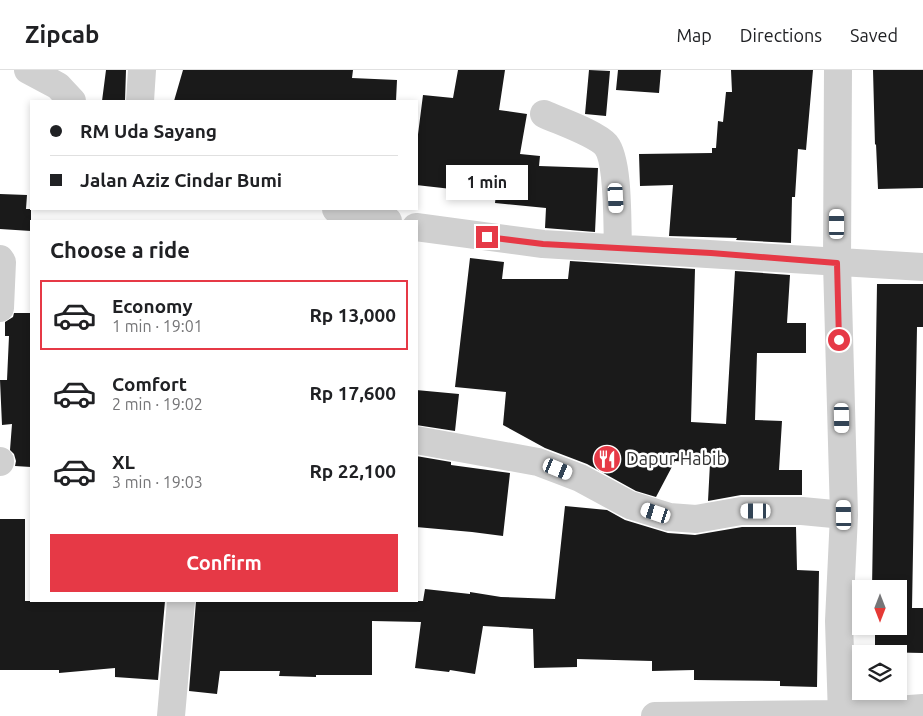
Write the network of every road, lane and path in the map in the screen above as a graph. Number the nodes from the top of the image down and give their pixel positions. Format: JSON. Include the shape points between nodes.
{"nodes":[{"id":1,"x":28,"y":70,"type":"edge"},
{"id":2,"x":142,"y":70,"type":"edge"},
{"id":3,"x":838,"y":70,"type":"edge"},
{"id":4,"x":71,"y":100,"type":"edge"},
{"id":5,"x":140,"y":100,"type":"edge"},
{"id":6,"x":544,"y":114,"type":"dead end"},
{"id":7,"x":340,"y":210,"type":"edge"},
{"id":8,"x":384,"y":220,"type":"edge"},
{"id":9,"x":418,"y":227,"type":"edge"},
{"id":10,"x":618,"y":248,"type":"junction"},
{"id":11,"x":0,"y":259,"type":"edge"},
{"id":12,"x":837,"y":263,"type":"junction"},
{"id":13,"x":923,"y":267,"type":"edge"},
{"id":14,"x":0,"y":308,"type":"edge"},
{"id":15,"x":418,"y":440,"type":"edge"},
{"id":16,"x":844,"y":515,"type":"junction"},
{"id":17,"x":181,"y":602,"type":"edge"},
{"id":18,"x":923,"y":708,"type":"edge"},
{"id":19,"x":842,"y":715,"type":"edge"},
{"id":20,"x":171,"y":716,"type":"edge"},
{"id":21,"x":655,"y":716,"type":"edge"}],
"edges":[{"from":1,"to":4,"type":"street","via":[[58,86]]},
{"from":2,"to":5,"type":"street"},
{"from":3,"to":12,"type":"street"},
{"from":6,"to":10,"type":"street","via":[[606,145],[614,164]]},
{"from":7,"to":8,"type":"street"},
{"from":9,"to":10,"type":"street","via":[[543,244]]},
{"from":10,"to":12,"type":"street"},
{"from":11,"to":14,"type":"street"},
{"from":12,"to":13,"type":"street"},
{"from":12,"to":16,"type":"street"},
{"from":15,"to":16,"type":"street","via":[[538,462],[580,478],[630,505],[669,517],[696,519],[741,511]]},
{"from":16,"to":19,"type":"street","via":[[839,621]]},
{"from":17,"to":20,"type":"street"},
{"from":18,"to":19,"type":"street"},
{"from":19,"to":21,"type":"street"}]}
